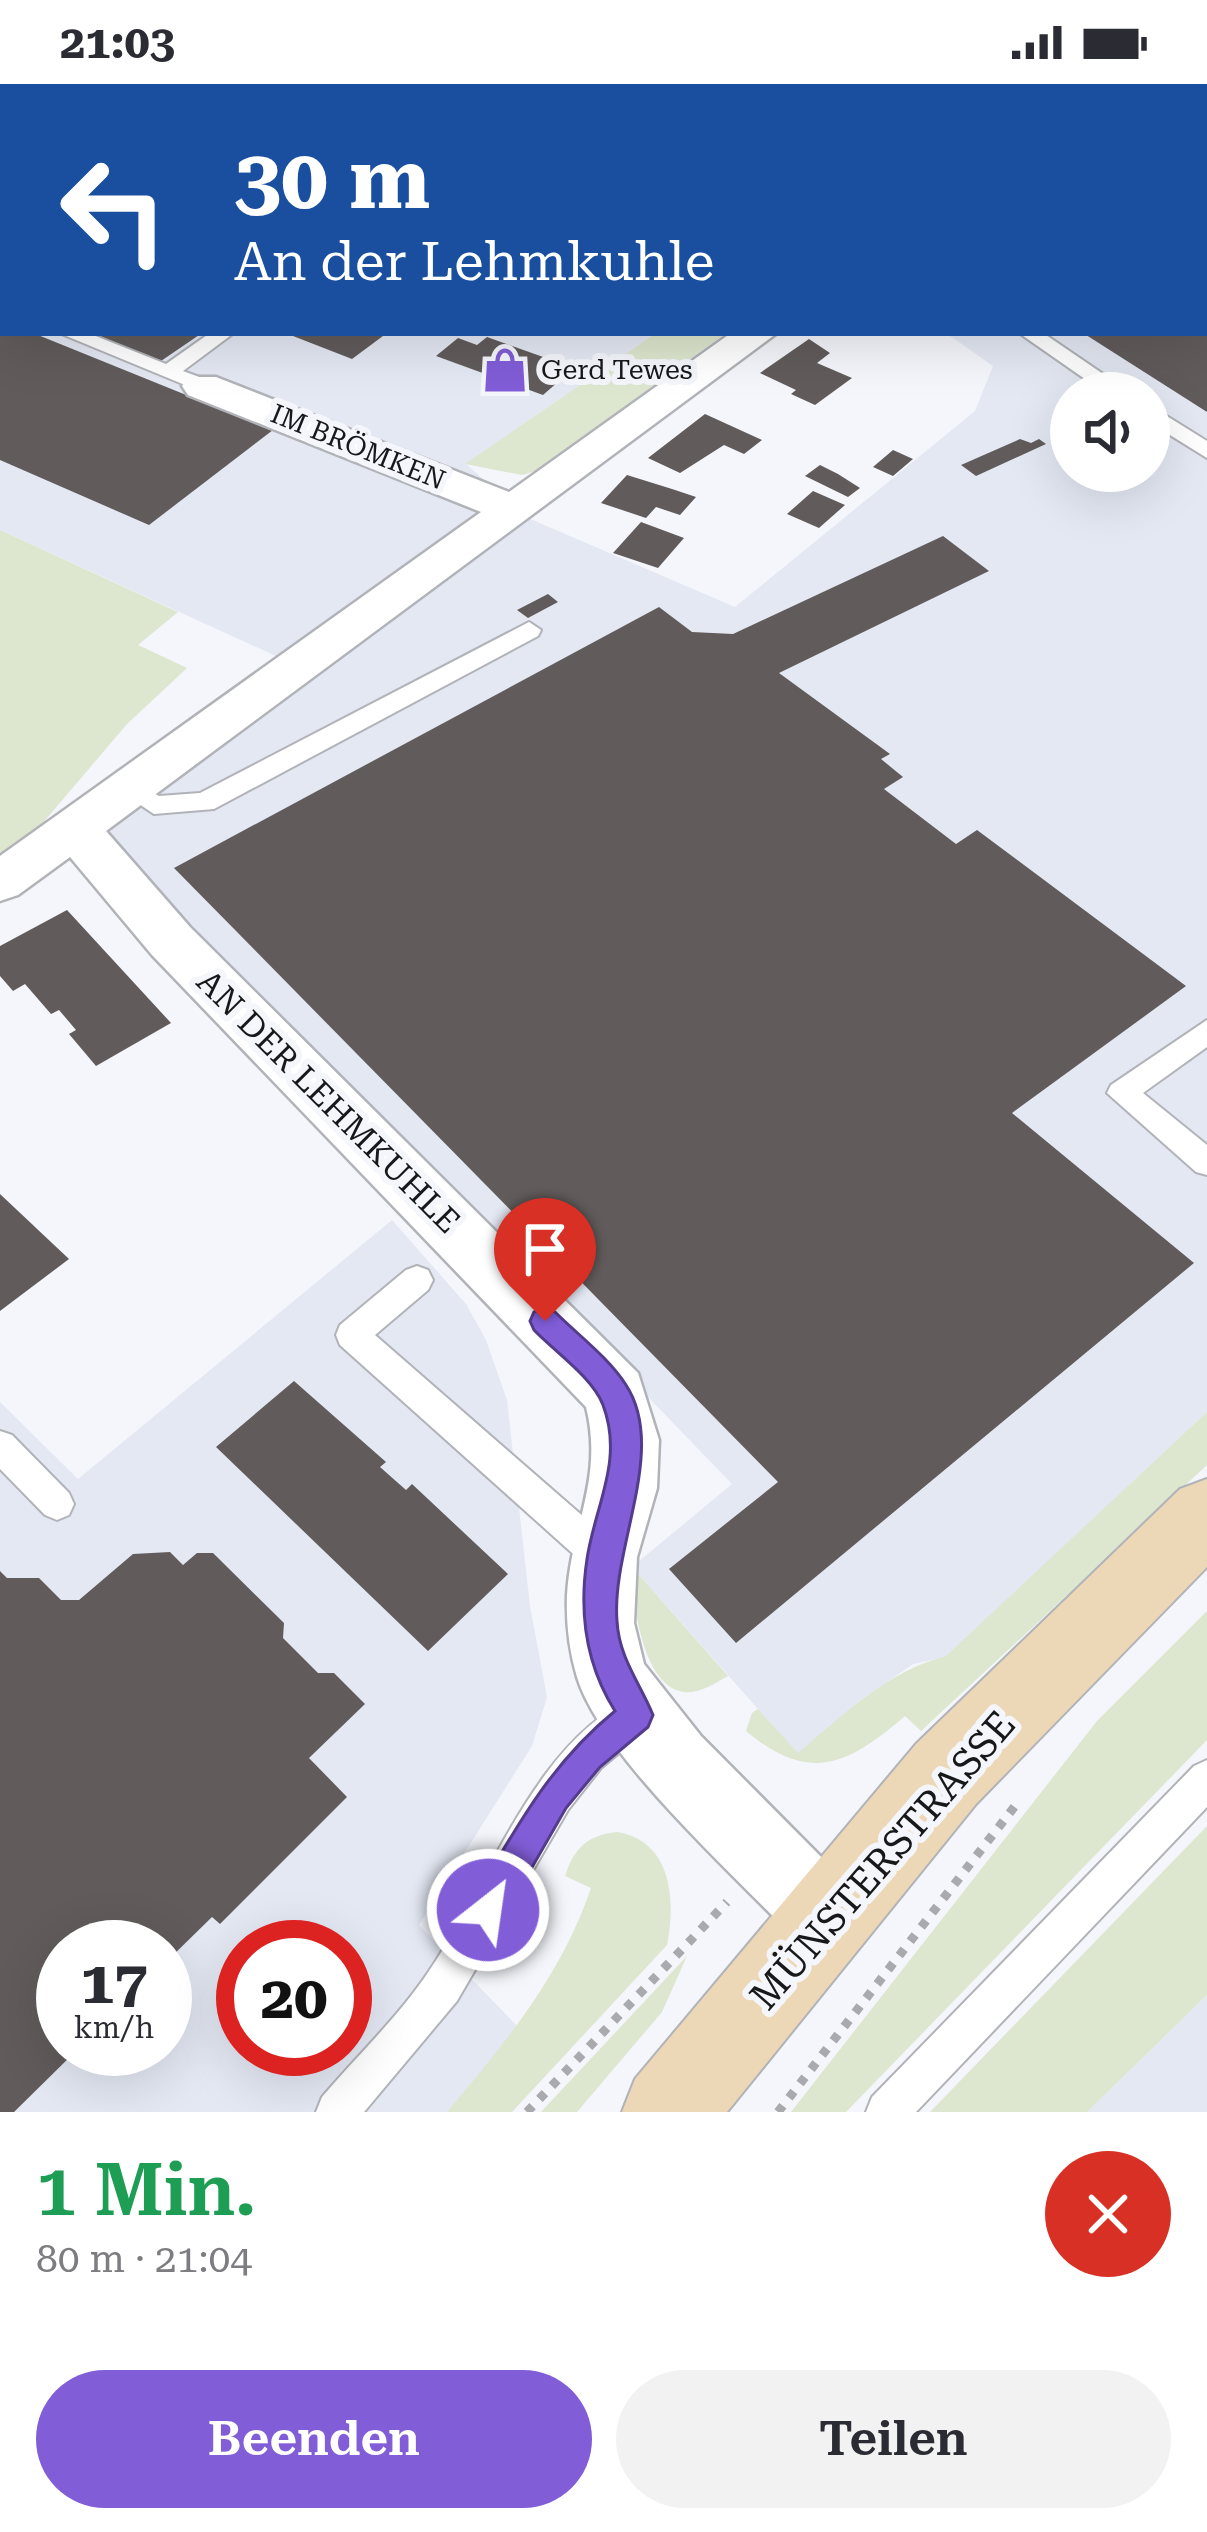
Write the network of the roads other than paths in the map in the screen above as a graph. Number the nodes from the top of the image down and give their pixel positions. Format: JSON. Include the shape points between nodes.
{"nodes":[{"id":1,"x":77,"y":336,"type":"edge"},
{"id":2,"x":221,"y":336,"type":"edge"},
{"id":3,"x":753,"y":336,"type":"edge"},
{"id":4,"x":1034,"y":336,"type":"edge"},
{"id":5,"x":1088,"y":372,"type":"edge"},
{"id":6,"x":185,"y":379,"type":"junction"},
{"id":7,"x":1170,"y":426,"type":"edge"},
{"id":8,"x":1207,"y":451,"type":"edge"},
{"id":9,"x":513,"y":508,"type":"junction"},
{"id":10,"x":530,"y":630,"type":"dead end"},
{"id":11,"x":128,"y":788,"type":"junction"},
{"id":12,"x":74,"y":827,"type":"junction"},
{"id":13,"x":0,"y":882,"type":"edge"},
{"id":14,"x":1207,"y":1030,"type":"edge"},
{"id":15,"x":1207,"y":1163,"type":"edge"},
{"id":16,"x":417,"y":1280,"type":"dead end"},
{"id":17,"x":0,"y":1446,"type":"edge"},
{"id":18,"x":57,"y":1504,"type":"dead end"},
{"id":19,"x":1207,"y":1514,"type":"edge"},
{"id":20,"x":603,"y":1557,"type":"junction"},
{"id":21,"x":636,"y":1715,"type":"junction"},
{"id":22,"x":1207,"y":1779,"type":"edge"},
{"id":23,"x":798,"y":1888,"type":"junction"},
{"id":24,"x":337,"y":2112,"type":"edge"},
{"id":25,"x":668,"y":2112,"type":"edge"},
{"id":26,"x":887,"y":2112,"type":"edge"}],
"edges":[{"from":1,"to":6,"type":"lane"},
{"from":2,"to":6,"type":"lane"},
{"from":3,"to":9,"type":"street"},
{"from":4,"to":5,"type":"lane"},
{"from":6,"to":9,"type":"street","name":"IM BRÖMKEN"},
{"from":7,"to":8,"type":"lane"},
{"from":9,"to":11,"type":"street"},
{"from":10,"to":11,"type":"lane","via":[[205,802],[154,805]]},
{"from":11,"to":12,"type":"street"},
{"from":12,"to":13,"type":"street"},
{"from":12,"to":20,"type":"street","name":"AN DER LEHMKUHLE","via":[[171,941],[615,1393],[627,1440]]},
{"from":14,"to":15,"type":"lane","via":[[1122,1093]]},
{"from":16,"to":20,"type":"lane","via":[[352,1335]]},
{"from":17,"to":18,"type":"lane"},
{"from":19,"to":23,"type":"main road","name":"MÜNSTERSTRASSE","via":[[946,1774]]},
{"from":20,"to":21,"type":"street","name":"AN DER LEHMKUHLE","via":[[600,1623],[613,1677]]},
{"from":21,"to":23,"type":"street","name":"AN DER LEHMKUHLE"},
{"from":21,"to":24,"type":"lane","via":[[554,1796],[443,1987]]},
{"from":22,"to":26,"type":"lane"},
{"from":23,"to":25,"type":"main road","name":"MÜNSTERSTRASSE"}]}
